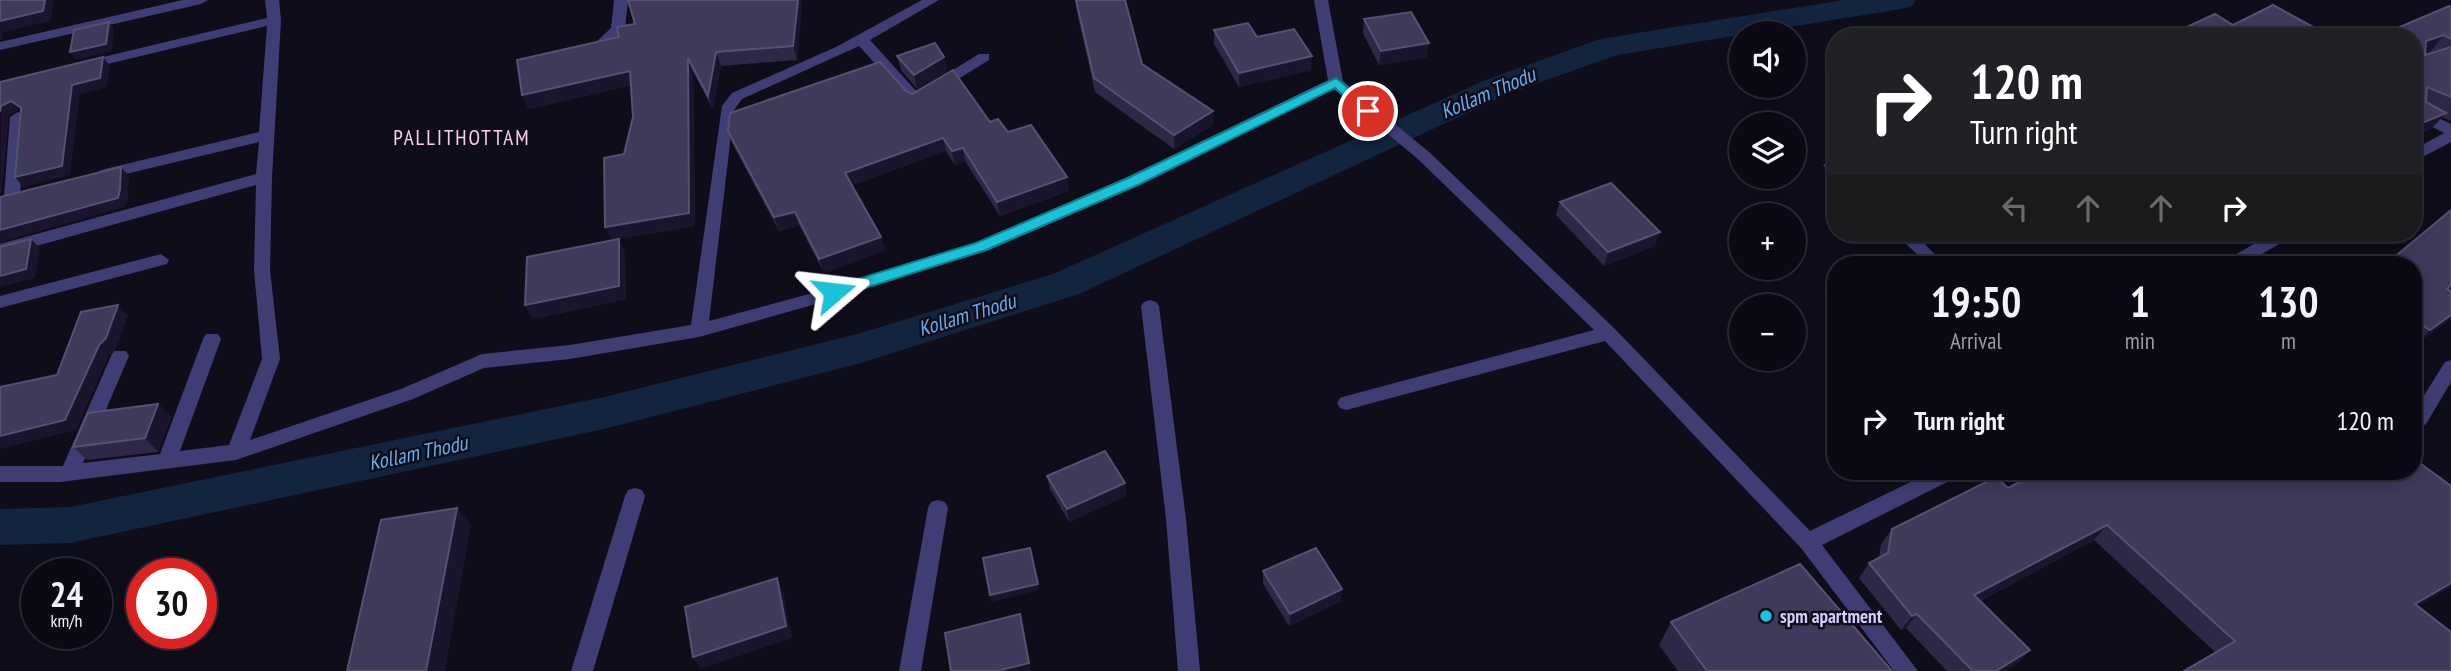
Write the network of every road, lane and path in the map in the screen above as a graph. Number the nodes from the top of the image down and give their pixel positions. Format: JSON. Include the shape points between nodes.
{"nodes":[{"id":1,"x":201,"y":0,"type":"edge"},
{"id":2,"x":272,"y":0,"type":"edge"},
{"id":3,"x":621,"y":0,"type":"edge"},
{"id":4,"x":932,"y":0,"type":"edge"},
{"id":5,"x":1321,"y":0,"type":"edge"},
{"id":6,"x":274,"y":20,"type":"junction"},
{"id":7,"x":862,"y":39,"type":"junction"},
{"id":8,"x":0,"y":46,"type":"edge"},
{"id":9,"x":598,"y":48,"type":"edge"},
{"id":10,"x":984,"y":57,"type":"dead end"},
{"id":11,"x":65,"y":70,"type":"edge"},
{"id":12,"x":1336,"y":82,"type":"junction"},
{"id":13,"x":2422,"y":116,"type":"edge"},
{"id":14,"x":18,"y":117,"type":"edge"},
{"id":15,"x":2451,"y":132,"type":"edge"},
{"id":16,"x":268,"y":135,"type":"junction"},
{"id":17,"x":2422,"y":151,"type":"edge"},
{"id":18,"x":264,"y":177,"type":"junction"},
{"id":19,"x":79,"y":180,"type":"edge"},
{"id":20,"x":13,"y":196,"type":"edge"},
{"id":21,"x":1913,"y":242,"type":"edge"},
{"id":22,"x":2270,"y":242,"type":"edge"},
{"id":23,"x":0,"y":250,"type":"edge"},
{"id":24,"x":1928,"y":256,"type":"edge"},
{"id":25,"x":2246,"y":256,"type":"edge"},
{"id":26,"x":161,"y":260,"type":"dead end"},
{"id":27,"x":0,"y":302,"type":"edge"},
{"id":28,"x":1150,"y":306,"type":"dead end"},
{"id":29,"x":699,"y":330,"type":"junction"},
{"id":30,"x":1608,"y":333,"type":"junction"},
{"id":31,"x":212,"y":339,"type":"dead end"},
{"id":32,"x":120,"y":356,"type":"dead end"},
{"id":33,"x":2451,"y":367,"type":"edge"},
{"id":34,"x":1346,"y":403,"type":"dead end"},
{"id":35,"x":2422,"y":414,"type":"edge"},
{"id":36,"x":236,"y":452,"type":"junction"},
{"id":37,"x":167,"y":460,"type":"junction"},
{"id":38,"x":70,"y":471,"type":"junction"},
{"id":39,"x":0,"y":474,"type":"edge"},
{"id":40,"x":1932,"y":480,"type":"edge"},
{"id":41,"x":635,"y":496,"type":"dead end"},
{"id":42,"x":938,"y":508,"type":"dead end"},
{"id":43,"x":1808,"y":542,"type":"junction"},
{"id":44,"x":582,"y":671,"type":"edge"},
{"id":45,"x":910,"y":671,"type":"edge"},
{"id":46,"x":1189,"y":671,"type":"edge"},
{"id":47,"x":1907,"y":671,"type":"edge"}],
"edges":[{"from":1,"to":8,"type":"street"},
{"from":2,"to":6,"type":"street"},
{"from":3,"to":9,"type":"street","via":[[618,29]]},
{"from":4,"to":7,"type":"street"},
{"from":5,"to":12,"type":"street"},
{"from":6,"to":11,"type":"street"},
{"from":6,"to":16,"type":"street"},
{"from":7,"to":10,"type":"street","via":[[916,100]]},
{"from":7,"to":29,"type":"street","via":[[737,96],[727,109]]},
{"from":12,"to":29,"type":"street","via":[[1133,181],[981,247]]},
{"from":12,"to":30,"type":"street","via":[[1424,156]]},
{"from":13,"to":15,"type":"street"},
{"from":14,"to":20,"type":"street"},
{"from":15,"to":17,"type":"street"},
{"from":16,"to":18,"type":"street"},
{"from":16,"to":19,"type":"street"},
{"from":18,"to":23,"type":"street"},
{"from":18,"to":36,"type":"street","via":[[262,270],[271,359]]},
{"from":21,"to":24,"type":"street"},
{"from":22,"to":25,"type":"street"},
{"from":26,"to":27,"type":"street"},
{"from":28,"to":46,"type":"street"},
{"from":29,"to":36,"type":"street","via":[[570,352],[482,361],[407,394]]},
{"from":30,"to":34,"type":"street"},
{"from":30,"to":43,"type":"street"},
{"from":31,"to":37,"type":"street"},
{"from":32,"to":38,"type":"street"},
{"from":33,"to":35,"type":"street"},
{"from":36,"to":37,"type":"street"},
{"from":37,"to":38,"type":"street"},
{"from":38,"to":39,"type":"street"},
{"from":40,"to":43,"type":"street"},
{"from":41,"to":44,"type":"street"},
{"from":42,"to":45,"type":"street"},
{"from":43,"to":47,"type":"street"}]}
